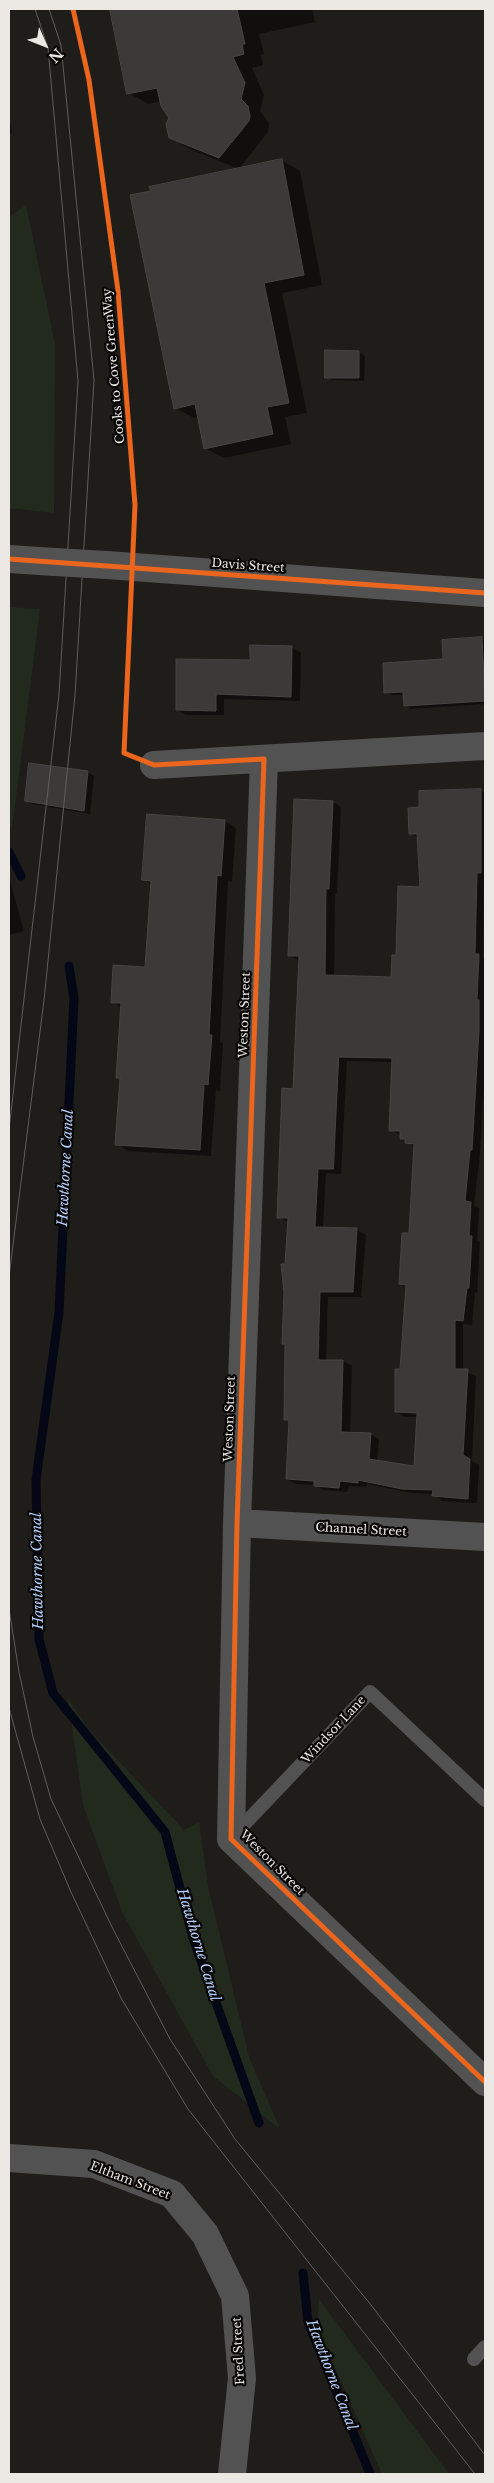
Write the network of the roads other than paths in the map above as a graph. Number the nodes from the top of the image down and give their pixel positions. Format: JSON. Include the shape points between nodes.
{"nodes":[{"id":1,"x":9,"y":559,"type":"edge"},
{"id":2,"x":485,"y":593,"type":"edge"},
{"id":3,"x":485,"y":746,"type":"edge"},
{"id":4,"x":264,"y":759,"type":"junction"},
{"id":5,"x":154,"y":765,"type":"dead end"},
{"id":6,"x":237,"y":1523,"type":"junction"},
{"id":7,"x":485,"y":1537,"type":"edge"},
{"id":8,"x":485,"y":1800,"type":"edge"},
{"id":9,"x":231,"y":1839,"type":"junction"},
{"id":10,"x":485,"y":2082,"type":"edge"},
{"id":11,"x":9,"y":2158,"type":"edge"},
{"id":12,"x":205,"y":2234,"type":"joint"},
{"id":13,"x":485,"y":2347,"type":"edge"},
{"id":14,"x":474,"y":2359,"type":"dead end"},
{"id":15,"x":232,"y":2474,"type":"edge"}],
"edges":[{"from":1,"to":2,"type":"street","name":"Davis Street","bridge":true},
{"from":3,"to":4,"type":"street"},
{"from":4,"to":5,"type":"street"},
{"from":4,"to":6,"type":"street","name":"Weston Street"},
{"from":6,"to":7,"type":"street","name":"Channel Street"},
{"from":6,"to":9,"type":"street","name":"Weston Street"},
{"from":8,"to":9,"type":"lane","name":"Windsor Lane","via":[[370,1692]]},
{"from":9,"to":10,"type":"street","name":"Weston Street"},
{"from":11,"to":12,"type":"street","name":"Eltham Street","via":[[94,2164],[172,2194]]},
{"from":12,"to":15,"type":"street","name":"Fred Street","via":[[235,2296],[242,2378]]},
{"from":13,"to":14,"type":"lane"}]}
